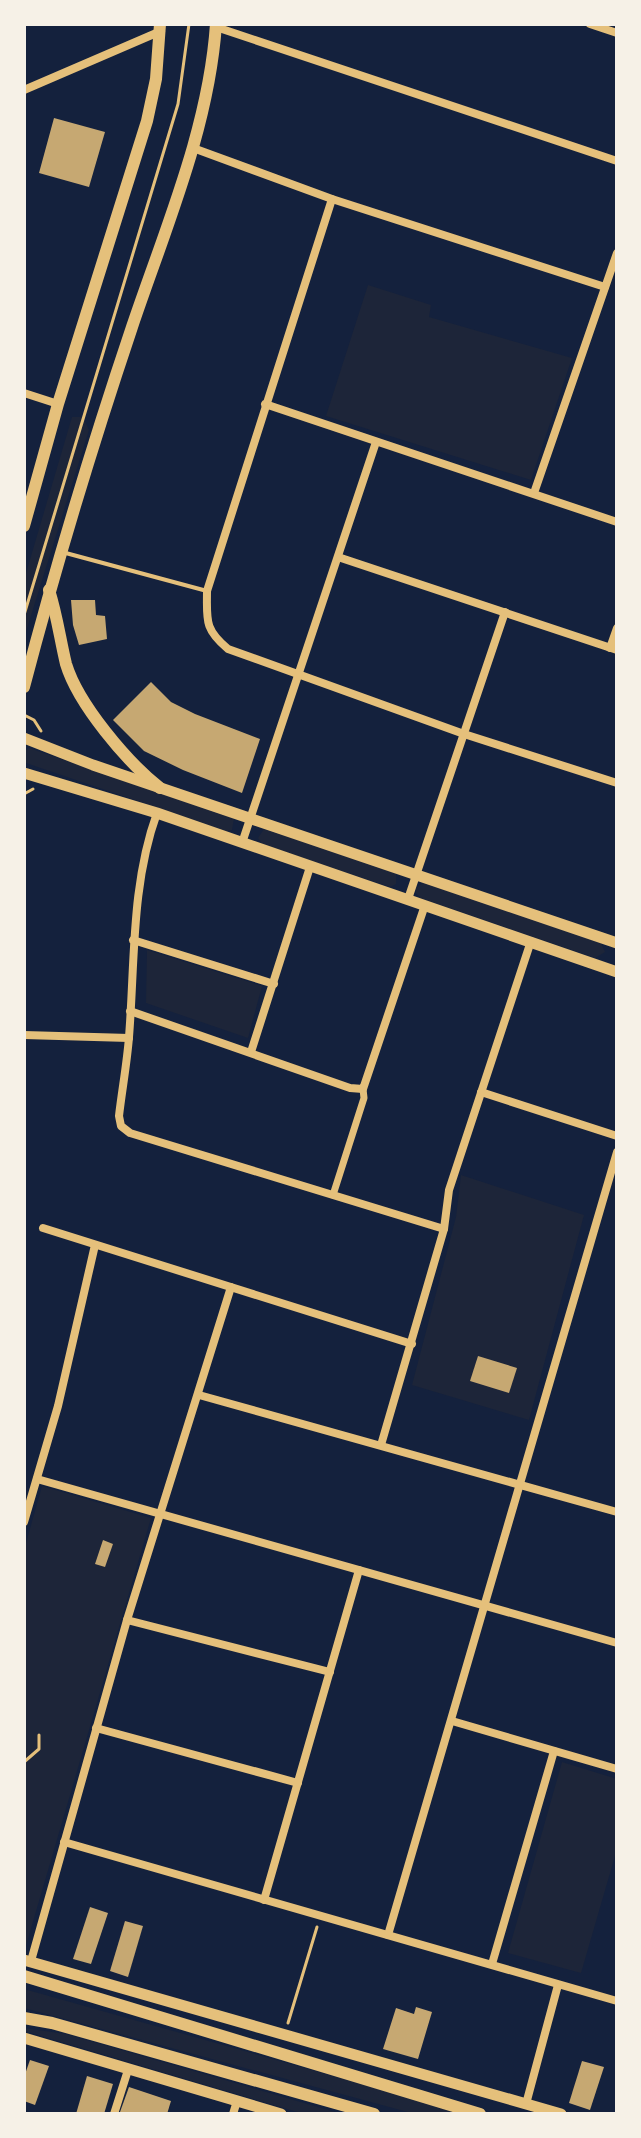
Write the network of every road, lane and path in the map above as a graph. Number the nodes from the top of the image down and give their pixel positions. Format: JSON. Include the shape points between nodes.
{"nodes":[{"id":1,"x":189,"y":24,"type":"edge"},
{"id":2,"x":590,"y":24,"type":"edge"},
{"id":3,"x":216,"y":26,"type":"edge"},
{"id":4,"x":160,"y":28,"type":"edge"},
{"id":5,"x":617,"y":33,"type":"edge"},
{"id":6,"x":24,"y":90,"type":"edge"},
{"id":7,"x":193,"y":148,"type":"junction"},
{"id":8,"x":617,"y":161,"type":"edge"},
{"id":9,"x":332,"y":199,"type":"junction"},
{"id":10,"x":617,"y":253,"type":"edge"},
{"id":11,"x":605,"y":287,"type":"junction"},
{"id":12,"x":24,"y":393,"type":"edge"},
{"id":13,"x":58,"y":404,"type":"junction"},
{"id":14,"x":265,"y":404,"type":"junction"},
{"id":15,"x":376,"y":442,"type":"junction"},
{"id":16,"x":534,"y":493,"type":"junction"},
{"id":17,"x":617,"y":522,"type":"edge"},
{"id":18,"x":24,"y":526,"type":"edge"},
{"id":19,"x":60,"y":552,"type":"junction"},
{"id":20,"x":338,"y":557,"type":"junction"},
{"id":21,"x":49,"y":590,"type":"junction"},
{"id":22,"x":207,"y":591,"type":"junction"},
{"id":23,"x":505,"y":612,"type":"junction"},
{"id":24,"x":24,"y":615,"type":"edge"},
{"id":25,"x":617,"y":628,"type":"edge"},
{"id":26,"x":614,"y":649,"type":"edge"},
{"id":27,"x":300,"y":676,"type":"junction"},
{"id":28,"x":24,"y":687,"type":"edge"},
{"id":29,"x":464,"y":734,"type":"junction"},
{"id":30,"x":24,"y":738,"type":"edge"},
{"id":31,"x":24,"y":773,"type":"edge"},
{"id":32,"x":617,"y":783,"type":"edge"},
{"id":33,"x":160,"y":788,"type":"junction"},
{"id":34,"x":157,"y":813,"type":"junction"},
{"id":35,"x":250,"y":819,"type":"junction"},
{"id":36,"x":242,"y":843,"type":"junction"},
{"id":37,"x":310,"y":867,"type":"junction"},
{"id":38,"x":416,"y":875,"type":"junction"},
{"id":39,"x":408,"y":899,"type":"junction"},
{"id":40,"x":425,"y":905,"type":"junction"},
{"id":41,"x":133,"y":940,"type":"junction"},
{"id":42,"x":531,"y":941,"type":"junction"},
{"id":43,"x":617,"y":943,"type":"edge"},
{"id":44,"x":617,"y":971,"type":"edge"},
{"id":45,"x":274,"y":984,"type":"junction"},
{"id":46,"x":130,"y":1011,"type":"junction"},
{"id":47,"x":24,"y":1035,"type":"edge"},
{"id":48,"x":129,"y":1038,"type":"junction"},
{"id":49,"x":251,"y":1052,"type":"junction"},
{"id":50,"x":363,"y":1089,"type":"junction"},
{"id":51,"x":481,"y":1092,"type":"junction"},
{"id":52,"x":617,"y":1136,"type":"edge"},
{"id":53,"x":617,"y":1152,"type":"edge"},
{"id":54,"x":333,"y":1195,"type":"junction"},
{"id":55,"x":43,"y":1228,"type":"dead end"},
{"id":56,"x":444,"y":1229,"type":"junction"},
{"id":57,"x":95,"y":1245,"type":"junction"},
{"id":58,"x":231,"y":1287,"type":"junction"},
{"id":59,"x":412,"y":1344,"type":"junction"},
{"id":60,"x":199,"y":1395,"type":"junction"},
{"id":61,"x":381,"y":1445,"type":"junction"},
{"id":62,"x":37,"y":1479,"type":"junction"},
{"id":63,"x":521,"y":1484,"type":"junction"},
{"id":64,"x":617,"y":1512,"type":"edge"},
{"id":65,"x":160,"y":1513,"type":"junction"},
{"id":66,"x":24,"y":1522,"type":"edge"},
{"id":67,"x":359,"y":1570,"type":"junction"},
{"id":68,"x":484,"y":1605,"type":"junction"},
{"id":69,"x":127,"y":1620,"type":"junction"},
{"id":70,"x":617,"y":1643,"type":"edge"},
{"id":71,"x":330,"y":1672,"type":"junction"},
{"id":72,"x":452,"y":1721,"type":"junction"},
{"id":73,"x":96,"y":1728,"type":"junction"},
{"id":74,"x":39,"y":1735,"type":"dead end"},
{"id":75,"x":554,"y":1751,"type":"junction"},
{"id":76,"x":24,"y":1762,"type":"edge"},
{"id":77,"x":617,"y":1769,"type":"edge"},
{"id":78,"x":298,"y":1783,"type":"junction"},
{"id":79,"x":64,"y":1842,"type":"junction"},
{"id":80,"x":264,"y":1900,"type":"junction"},
{"id":81,"x":320,"y":1916,"type":"junction"},
{"id":82,"x":388,"y":1935,"type":"junction"},
{"id":83,"x":28,"y":1960,"type":"edge"},
{"id":84,"x":492,"y":1964,"type":"junction"},
{"id":85,"x":24,"y":1976,"type":"edge"},
{"id":86,"x":558,"y":1985,"type":"junction"},
{"id":87,"x":617,"y":2001,"type":"edge"},
{"id":88,"x":24,"y":2018,"type":"edge"},
{"id":89,"x":285,"y":2035,"type":"junction"},
{"id":90,"x":24,"y":2038,"type":"edge"},
{"id":91,"x":128,"y":2070,"type":"junction"},
{"id":92,"x":237,"y":2101,"type":"junction"},
{"id":93,"x":526,"y":2104,"type":"junction"},
{"id":94,"x":114,"y":2114,"type":"edge"},
{"id":95,"x":233,"y":2114,"type":"edge"},
{"id":96,"x":281,"y":2114,"type":"edge"},
{"id":97,"x":374,"y":2114,"type":"edge"},
{"id":98,"x":480,"y":2114,"type":"edge"},
{"id":99,"x":561,"y":2114,"type":"edge"}],
"edges":[{"from":1,"to":24,"type":"path","via":[[178,104]]},
{"from":2,"to":5,"type":"street"},
{"from":3,"to":7,"type":"main road"},
{"from":3,"to":8,"type":"street"},
{"from":4,"to":6,"type":"street"},
{"from":4,"to":13,"type":"main road","via":[[147,121]]},
{"from":7,"to":9,"type":"street"},
{"from":7,"to":19,"type":"main road"},
{"from":9,"to":11,"type":"street"},
{"from":9,"to":14,"type":"street"},
{"from":10,"to":11,"type":"street"},
{"from":11,"to":16,"type":"street"},
{"from":12,"to":13,"type":"street"},
{"from":13,"to":18,"type":"main road"},
{"from":14,"to":15,"type":"street"},
{"from":14,"to":22,"type":"street"},
{"from":15,"to":16,"type":"street"},
{"from":15,"to":20,"type":"street"},
{"from":16,"to":17,"type":"street"},
{"from":19,"to":21,"type":"main road"},
{"from":19,"to":22,"type":"lane"},
{"from":20,"to":23,"type":"street"},
{"from":20,"to":27,"type":"street"},
{"from":21,"to":28,"type":"main road"},
{"from":21,"to":33,"type":"main road","via":[[67,666],[89,708],[124,754]]},
{"from":22,"to":27,"type":"street","via":[[207,624],[213,637],[228,649]]},
{"from":23,"to":26,"type":"street"},
{"from":23,"to":29,"type":"street"},
{"from":25,"to":26,"type":"street"},
{"from":27,"to":29,"type":"street"},
{"from":27,"to":35,"type":"street"},
{"from":29,"to":32,"type":"street"},
{"from":29,"to":38,"type":"street"},
{"from":30,"to":33,"type":"street"},
{"from":31,"to":34,"type":"street"},
{"from":33,"to":35,"type":"street"},
{"from":34,"to":36,"type":"street"},
{"from":34,"to":41,"type":"street"},
{"from":35,"to":36,"type":"street"},
{"from":35,"to":38,"type":"street"},
{"from":36,"to":37,"type":"street"},
{"from":37,"to":39,"type":"street"},
{"from":37,"to":45,"type":"street"},
{"from":38,"to":39,"type":"street"},
{"from":38,"to":43,"type":"street"},
{"from":39,"to":40,"type":"street"},
{"from":40,"to":42,"type":"street"},
{"from":40,"to":50,"type":"street"},
{"from":41,"to":45,"type":"street"},
{"from":41,"to":46,"type":"street"},
{"from":42,"to":44,"type":"street"},
{"from":42,"to":51,"type":"street"},
{"from":45,"to":49,"type":"street"},
{"from":46,"to":48,"type":"street"},
{"from":46,"to":49,"type":"street"},
{"from":47,"to":48,"type":"street"},
{"from":48,"to":54,"type":"street","via":[[119,1116],[130,1133]]},
{"from":49,"to":50,"type":"street"},
{"from":50,"to":54,"type":"street"},
{"from":51,"to":52,"type":"street"},
{"from":51,"to":56,"type":"street","via":[[449,1190]]},
{"from":53,"to":63,"type":"street"},
{"from":54,"to":56,"type":"street"},
{"from":55,"to":57,"type":"street"},
{"from":56,"to":59,"type":"street"},
{"from":57,"to":58,"type":"street"},
{"from":57,"to":62,"type":"street"},
{"from":58,"to":59,"type":"street"},
{"from":58,"to":60,"type":"street"},
{"from":59,"to":61,"type":"street"},
{"from":60,"to":61,"type":"street"},
{"from":60,"to":65,"type":"street"},
{"from":61,"to":63,"type":"street"},
{"from":62,"to":65,"type":"street"},
{"from":62,"to":66,"type":"street"},
{"from":63,"to":64,"type":"street"},
{"from":63,"to":68,"type":"street"},
{"from":65,"to":67,"type":"street"},
{"from":65,"to":69,"type":"street"},
{"from":67,"to":68,"type":"street"},
{"from":67,"to":71,"type":"street"},
{"from":68,"to":70,"type":"street"},
{"from":68,"to":72,"type":"street"},
{"from":69,"to":71,"type":"street"},
{"from":69,"to":73,"type":"street"},
{"from":71,"to":78,"type":"street"},
{"from":72,"to":75,"type":"street"},
{"from":72,"to":82,"type":"street"},
{"from":73,"to":78,"type":"street"},
{"from":73,"to":79,"type":"street"},
{"from":74,"to":76,"type":"path","via":[[39,1749]]},
{"from":75,"to":77,"type":"street"},
{"from":75,"to":84,"type":"street"},
{"from":78,"to":80,"type":"street"},
{"from":79,"to":80,"type":"street"},
{"from":79,"to":83,"type":"street"},
{"from":80,"to":81,"type":"street"},
{"from":81,"to":82,"type":"street"},
{"from":81,"to":89,"type":"path"},
{"from":82,"to":84,"type":"street"},
{"from":83,"to":89,"type":"street"},
{"from":84,"to":86,"type":"street"},
{"from":85,"to":98,"type":"main road"},
{"from":86,"to":87,"type":"street"},
{"from":86,"to":93,"type":"street"},
{"from":88,"to":97,"type":"main road"},
{"from":89,"to":93,"type":"street"},
{"from":90,"to":91,"type":"street"},
{"from":91,"to":92,"type":"street"},
{"from":91,"to":94,"type":"street"},
{"from":92,"to":95,"type":"street"},
{"from":92,"to":96,"type":"street"},
{"from":93,"to":99,"type":"street"}]}
